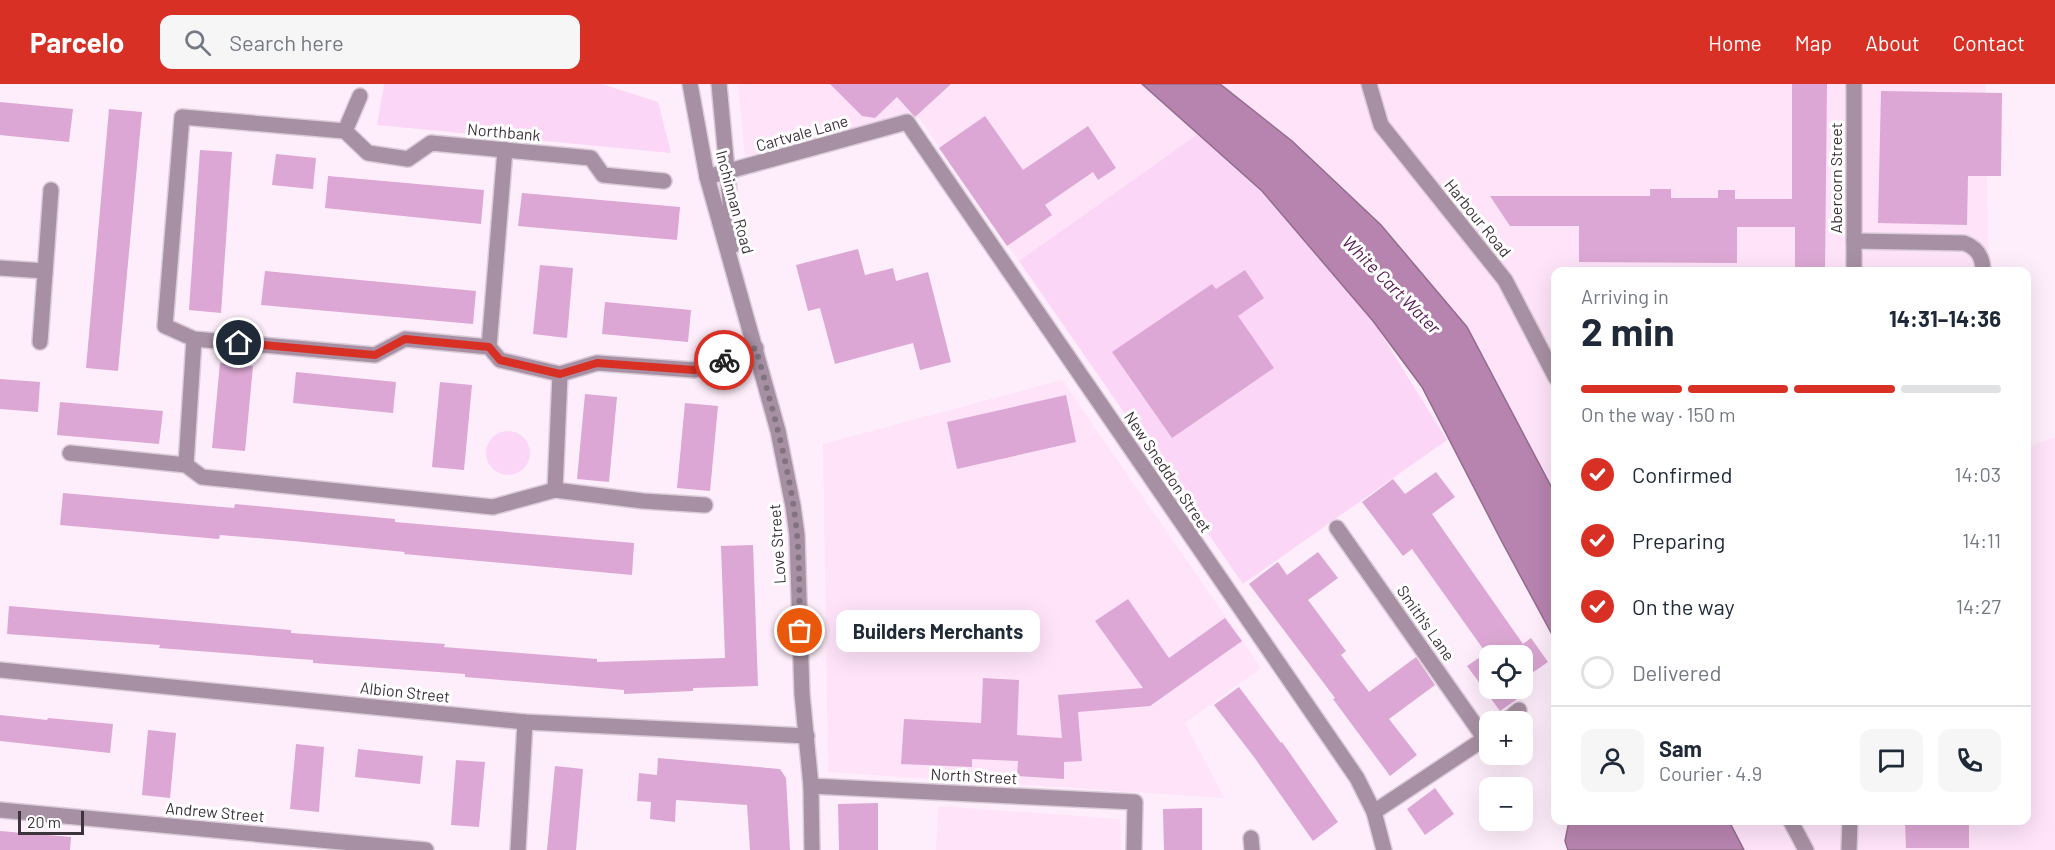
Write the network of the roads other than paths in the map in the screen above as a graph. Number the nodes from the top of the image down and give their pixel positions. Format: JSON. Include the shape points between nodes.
{"nodes":[{"id":1,"x":690,"y":84,"type":"edge"},
{"id":2,"x":719,"y":84,"type":"edge"},
{"id":3,"x":1369,"y":84,"type":"edge"},
{"id":4,"x":1854,"y":84,"type":"edge"},
{"id":5,"x":360,"y":96,"type":"dead end"},
{"id":6,"x":907,"y":122,"type":"joint"},
{"id":7,"x":345,"y":131,"type":"junction"},
{"id":8,"x":505,"y":150,"type":"junction"},
{"id":9,"x":728,"y":173,"type":"junction"},
{"id":10,"x":707,"y":177,"type":"junction"},
{"id":11,"x":664,"y":181,"type":"dead end"},
{"id":12,"x":51,"y":190,"type":"dead end"},
{"id":13,"x":1854,"y":241,"type":"junction"},
{"id":14,"x":1854,"y":267,"type":"edge"},
{"id":15,"x":1983,"y":267,"type":"edge"},
{"id":16,"x":0,"y":268,"type":"edge"},
{"id":17,"x":45,"y":271,"type":"junction"},
{"id":18,"x":737,"y":278,"type":"junction"},
{"id":19,"x":194,"y":339,"type":"junction"},
{"id":20,"x":40,"y":342,"type":"dead end"},
{"id":21,"x":489,"y":347,"type":"junction"},
{"id":22,"x":756,"y":348,"type":"junction"},
{"id":23,"x":1551,"y":368,"type":"edge"},
{"id":24,"x":560,"y":374,"type":"junction"},
{"id":25,"x":70,"y":453,"type":"dead end"},
{"id":26,"x":186,"y":465,"type":"junction"},
{"id":27,"x":555,"y":490,"type":"junction"},
{"id":28,"x":705,"y":505,"type":"dead end"},
{"id":29,"x":1337,"y":528,"type":"dead end"},
{"id":30,"x":0,"y":670,"type":"edge"},
{"id":31,"x":525,"y":722,"type":"junction"},
{"id":32,"x":1479,"y":726,"type":"edge"},
{"id":33,"x":807,"y":736,"type":"junction"},
{"id":34,"x":1479,"y":742,"type":"edge"},
{"id":35,"x":811,"y":786,"type":"junction"},
{"id":36,"x":0,"y":810,"type":"edge"},
{"id":37,"x":1374,"y":812,"type":"junction"},
{"id":38,"x":1793,"y":825,"type":"edge"},
{"id":39,"x":1850,"y":825,"type":"edge"},
{"id":40,"x":426,"y":850,"type":"edge"},
{"id":41,"x":518,"y":850,"type":"edge"},
{"id":42,"x":812,"y":850,"type":"edge"},
{"id":43,"x":1134,"y":850,"type":"edge"},
{"id":44,"x":1384,"y":850,"type":"edge"},
{"id":45,"x":1806,"y":850,"type":"edge"},
{"id":46,"x":1849,"y":850,"type":"edge"}],
"edges":[{"from":1,"to":10,"type":"street","name":"Inchinnan Road"},
{"from":2,"to":9,"type":"street","name":"Inchinnan Road"},
{"from":3,"to":23,"type":"street","name":"Harbour Road","via":[[1381,125],[1505,280]]},
{"from":4,"to":13,"type":"street","name":"Abercorn Street"},
{"from":5,"to":7,"type":"street"},
{"from":6,"to":9,"type":"street","name":"Cartvale Lane"},
{"from":6,"to":37,"type":"street","name":"New Sneddon Street","via":[[1357,778]]},
{"from":7,"to":8,"type":"street","name":"Northbank","via":[[368,153],[408,159],[431,143]]},
{"from":7,"to":19,"type":"street","via":[[182,117],[165,326]]},
{"from":8,"to":11,"type":"street","name":"Northbank","via":[[591,158],[603,175]]},
{"from":8,"to":21,"type":"street"},
{"from":9,"to":10,"type":"street","name":"Cartvale Lane"},
{"from":9,"to":18,"type":"street","name":"Inchinnan Road"},
{"from":10,"to":18,"type":"street","name":"Inchinnan Road"},
{"from":12,"to":17,"type":"street"},
{"from":13,"to":14,"type":"street","name":"Abercorn Street"},
{"from":13,"to":15,"type":"street","via":[[1964,243],[1980,254]]},
{"from":16,"to":17,"type":"street"},
{"from":17,"to":20,"type":"street"},
{"from":18,"to":22,"type":"street","name":"Love Street"},
{"from":19,"to":21,"type":"street","via":[[375,355],[405,339]]},
{"from":19,"to":26,"type":"street"},
{"from":21,"to":24,"type":"street","via":[[500,360]]},
{"from":22,"to":24,"type":"street","via":[[694,370],[597,363]]},
{"from":22,"to":33,"type":"street","name":"Love Street","via":[[778,431],[797,535]]},
{"from":24,"to":27,"type":"street"},
{"from":25,"to":26,"type":"street"},
{"from":26,"to":27,"type":"street","via":[[202,477],[493,507]]},
{"from":27,"to":28,"type":"street"},
{"from":29,"to":32,"type":"street","name":"Smith's Lane"},
{"from":30,"to":31,"type":"street","name":"Albion Street"},
{"from":31,"to":33,"type":"street","name":"Albion Street"},
{"from":31,"to":41,"type":"street"},
{"from":33,"to":35,"type":"street","name":"Love Street"},
{"from":34,"to":37,"type":"street","name":"Smith's Lane"},
{"from":35,"to":42,"type":"street","name":"Love Street"},
{"from":35,"to":43,"type":"street","name":"North Street","via":[[1135,802]]},
{"from":36,"to":40,"type":"street","name":"Andrew Street"},
{"from":37,"to":44,"type":"street","name":"New Sneddon Street"},
{"from":38,"to":45,"type":"street"},
{"from":39,"to":46,"type":"street"}]}
